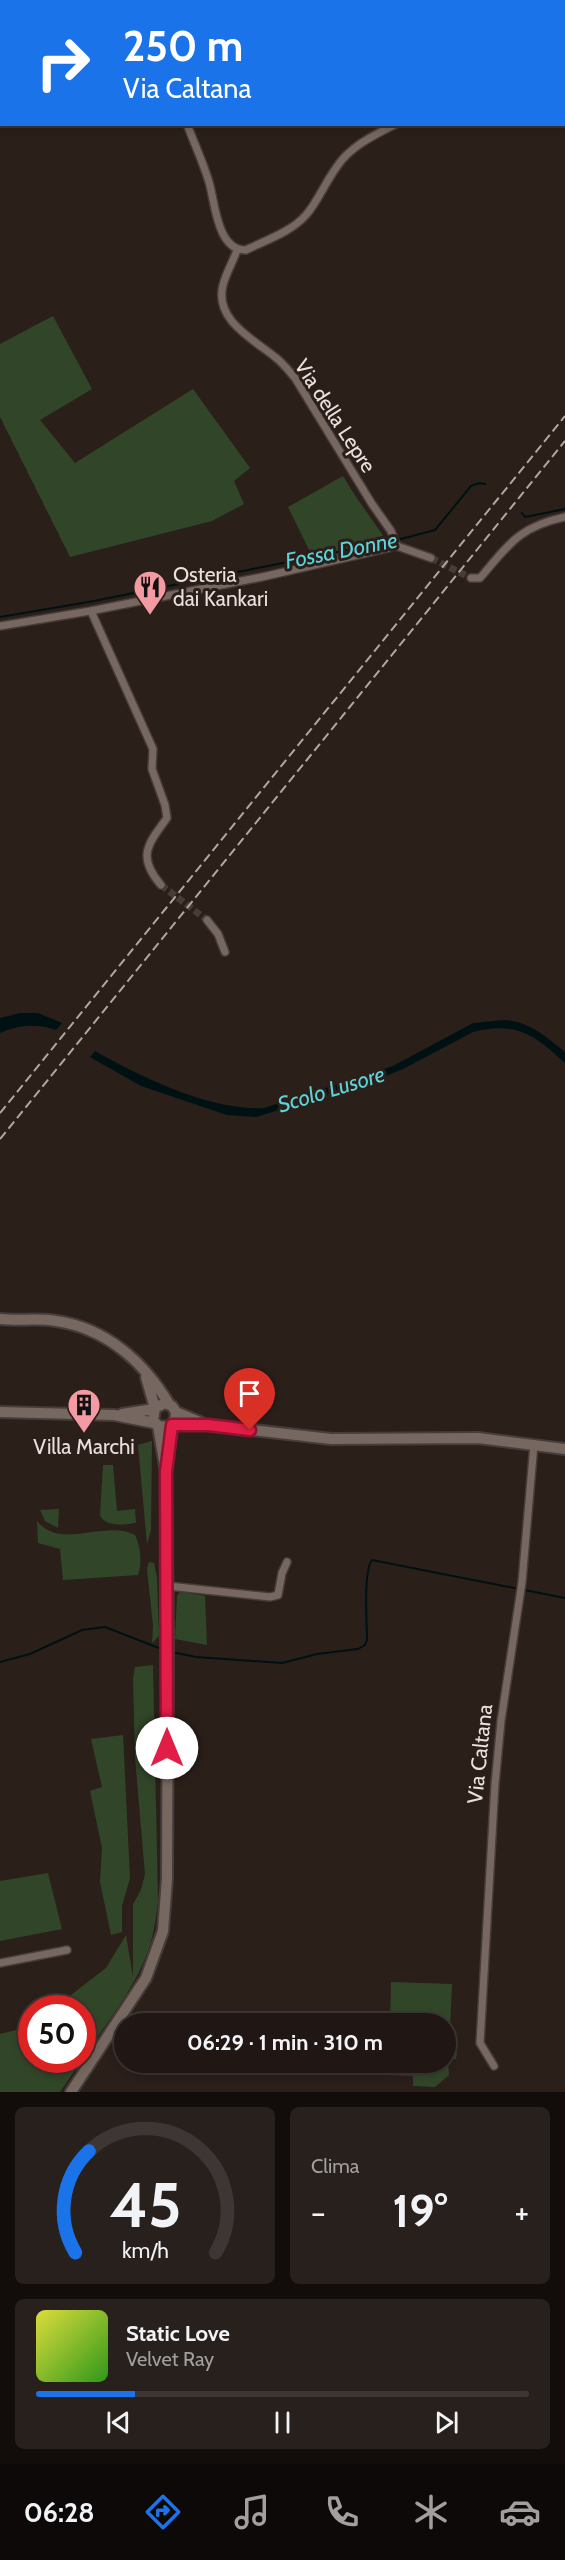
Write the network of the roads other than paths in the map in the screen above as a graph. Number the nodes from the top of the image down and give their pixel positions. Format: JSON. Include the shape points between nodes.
{"nodes":[{"id":1,"x":188,"y":126,"type":"edge"},
{"id":2,"x":392,"y":126,"type":"edge"},
{"id":3,"x":237,"y":250,"type":"junction"},
{"id":4,"x":565,"y":517,"type":"edge"},
{"id":5,"x":397,"y":544,"type":"junction"},
{"id":6,"x":431,"y":558,"type":"tunnel mouth"},
{"id":7,"x":471,"y":578,"type":"dead end"},
{"id":8,"x":91,"y":611,"type":"junction"},
{"id":9,"x":0,"y":626,"type":"edge"},
{"id":10,"x":162,"y":885,"type":"tunnel mouth"},
{"id":11,"x":207,"y":920,"type":"tunnel mouth"},
{"id":12,"x":225,"y":952,"type":"dead end"},
{"id":13,"x":0,"y":1320,"type":"edge"},
{"id":14,"x":145,"y":1374,"type":"junction"},
{"id":15,"x":172,"y":1408,"type":"junction"},
{"id":16,"x":154,"y":1409,"type":"junction"},
{"id":17,"x":0,"y":1412,"type":"edge"},
{"id":18,"x":114,"y":1415,"type":"junction"},
{"id":19,"x":156,"y":1424,"type":"junction"},
{"id":20,"x":173,"y":1424,"type":"junction"},
{"id":21,"x":208,"y":1425,"type":"junction"},
{"id":22,"x":534,"y":1444,"type":"junction"},
{"id":23,"x":565,"y":1449,"type":"edge"},
{"id":24,"x":166,"y":1472,"type":"junction"},
{"id":25,"x":287,"y":1562,"type":"dead end"},
{"id":26,"x":168,"y":1586,"type":"junction"},
{"id":27,"x":67,"y":1950,"type":"dead end"},
{"id":28,"x":0,"y":1964,"type":"edge"},
{"id":29,"x":494,"y":2066,"type":"dead end"},
{"id":30,"x":71,"y":2092,"type":"edge"}],
"edges":[{"from":1,"to":3,"type":"street","via":[[209,183],[218,223]]},
{"from":2,"to":3,"type":"street","via":[[348,154],[306,216],[246,250]]},
{"from":3,"to":5,"type":"street","name":"Via della Lepre","via":[[222,287],[229,317],[237,329],[295,378]]},
{"from":4,"to":7,"type":"street","via":[[517,535],[480,578]]},
{"from":5,"to":6,"type":"street"},
{"from":5,"to":8,"type":"street","via":[[262,577]]},
{"from":8,"to":9,"type":"street"},
{"from":8,"to":10,"type":"street","via":[[153,749],[152,769],[167,818],[145,855],[150,872]]},
{"from":11,"to":12,"type":"street"},
{"from":13,"to":14,"type":"main road","via":[[55,1320],[92,1330],[115,1344]]},
{"from":14,"to":15,"type":"main road"},
{"from":14,"to":16,"type":"main road"},
{"from":15,"to":16,"type":"main road","via":[[161,1404]]},
{"from":15,"to":20,"type":"main road"},
{"from":15,"to":21,"type":"main road"},
{"from":16,"to":18,"type":"main road"},
{"from":16,"to":19,"type":"main road","via":[[152,1418]]},
{"from":17,"to":18,"type":"main road"},
{"from":18,"to":19,"type":"main road"},
{"from":19,"to":20,"type":"main road","via":[[165,1428]]},
{"from":19,"to":24,"type":"main road"},
{"from":20,"to":21,"type":"main road"},
{"from":20,"to":24,"type":"main road"},
{"from":21,"to":22,"type":"main road","via":[[331,1439],[478,1438]]},
{"from":22,"to":23,"type":"main road"},
{"from":22,"to":29,"type":"street","name":"Via Caltana","via":[[522,1582],[495,1784],[480,2036]]},
{"from":24,"to":26,"type":"main road"},
{"from":25,"to":26,"type":"street","via":[[278,1595],[270,1597]]},
{"from":26,"to":30,"type":"main road","via":[[167,1879],[163,1931],[141,1986]]},
{"from":27,"to":28,"type":"street"}]}
